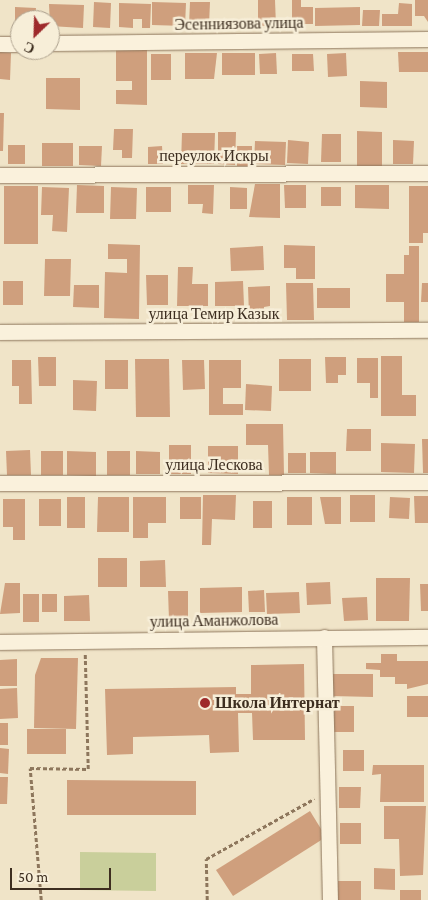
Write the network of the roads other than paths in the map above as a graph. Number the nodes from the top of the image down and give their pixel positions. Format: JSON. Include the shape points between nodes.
{"nodes":[{"id":1,"x":428,"y":39,"type":"edge"},
{"id":2,"x":60,"y":43,"type":"edge"},
{"id":3,"x":428,"y":172,"type":"edge"},
{"id":4,"x":0,"y":174,"type":"edge"},
{"id":5,"x":428,"y":330,"type":"edge"},
{"id":6,"x":0,"y":332,"type":"edge"},
{"id":7,"x":428,"y":482,"type":"edge"},
{"id":8,"x":0,"y":483,"type":"edge"},
{"id":9,"x":324,"y":637,"type":"junction"},
{"id":10,"x":428,"y":637,"type":"edge"},
{"id":11,"x":0,"y":642,"type":"edge"},
{"id":12,"x":330,"y":900,"type":"edge"}],
"edges":[{"from":1,"to":2,"type":"street","name":"Эсенниязова улица"},
{"from":3,"to":4,"type":"street","name":"переулок Искры"},
{"from":5,"to":6,"type":"street","name":"улица Темир Казык"},
{"from":7,"to":8,"type":"street","name":"улица Лескова"},
{"from":9,"to":10,"type":"street","name":"улица Аманжолова"},
{"from":9,"to":11,"type":"street","name":"улица Аманжолова"},
{"from":9,"to":12,"type":"street"}]}
